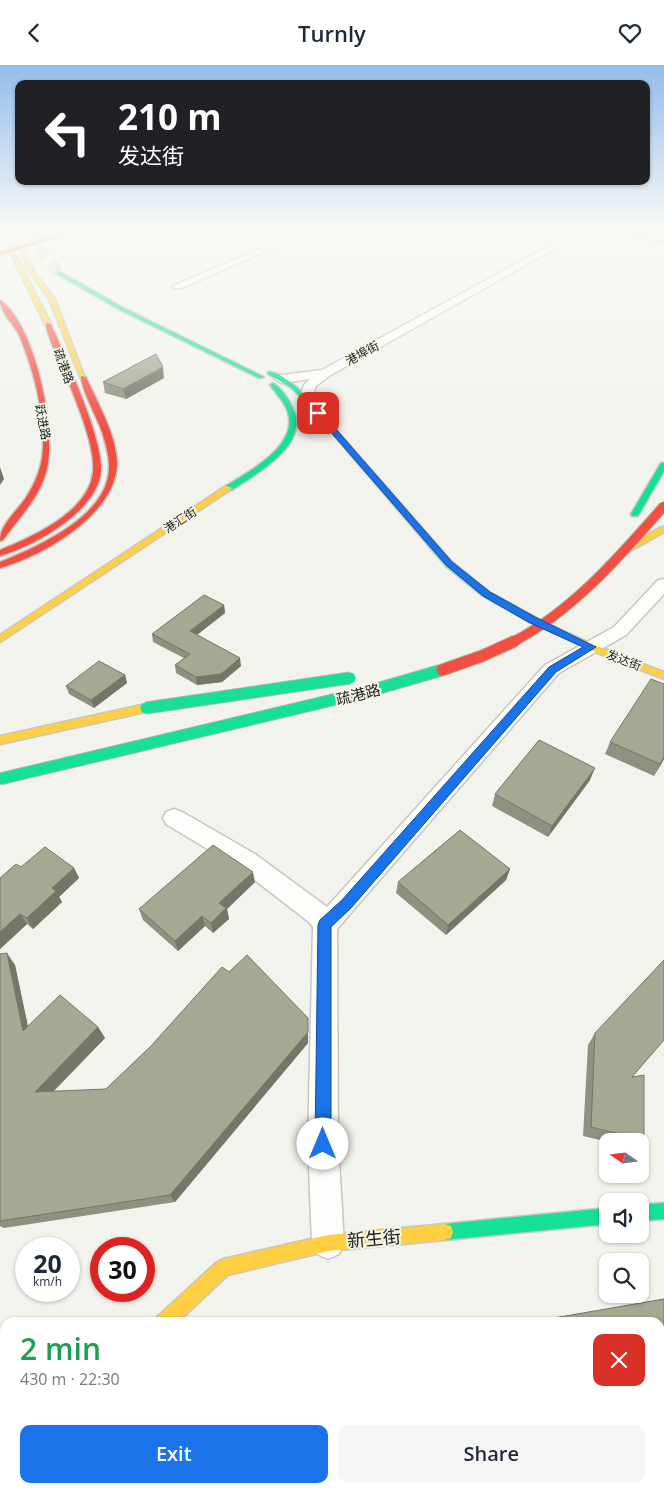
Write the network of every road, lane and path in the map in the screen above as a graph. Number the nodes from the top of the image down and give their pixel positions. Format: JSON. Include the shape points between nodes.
{"nodes":[{"id":1,"x":36,"y":298,"type":"edge"},
{"id":2,"x":51,"y":298,"type":"edge"},
{"id":3,"x":101,"y":298,"type":"edge"},
{"id":4,"x":115,"y":298,"type":"edge"},
{"id":5,"x":461,"y":298,"type":"edge"},
{"id":6,"x":0,"y":303,"type":"edge"},
{"id":7,"x":325,"y":373,"type":"junction"},
{"id":8,"x":271,"y":377,"type":"junction"},
{"id":9,"x":306,"y":399,"type":"junction"},
{"id":10,"x":312,"y":414,"type":"junction"},
{"id":11,"x":295,"y":416,"type":"junction"},
{"id":12,"x":299,"y":445,"type":"dead end"},
{"id":13,"x":664,"y":465,"type":"edge"},
{"id":14,"x":664,"y":483,"type":"edge"},
{"id":15,"x":664,"y":506,"type":"edge"},
{"id":16,"x":664,"y":529,"type":"edge"},
{"id":17,"x":0,"y":538,"type":"edge"},
{"id":18,"x":0,"y":553,"type":"edge"},
{"id":19,"x":622,"y":553,"type":"junction"},
{"id":20,"x":0,"y":565,"type":"edge"},
{"id":21,"x":664,"y":584,"type":"edge"},
{"id":22,"x":532,"y":609,"type":"dead end"},
{"id":23,"x":509,"y":624,"type":"dead end"},
{"id":24,"x":3,"y":643,"type":"edge"},
{"id":25,"x":591,"y":647,"type":"junction"},
{"id":26,"x":364,"y":675,"type":"dead end"},
{"id":27,"x":664,"y":676,"type":"edge"},
{"id":28,"x":0,"y":740,"type":"edge"},
{"id":29,"x":0,"y":779,"type":"edge"},
{"id":30,"x":174,"y":818,"type":"dead end"},
{"id":31,"x":325,"y":925,"type":"junction"},
{"id":32,"x":664,"y":1211,"type":"edge"},
{"id":33,"x":649,"y":1212,"type":"edge"},
{"id":34,"x":599,"y":1217,"type":"edge"},
{"id":35,"x":328,"y":1243,"type":"junction"},
{"id":36,"x":170,"y":1317,"type":"edge"}],
"edges":[{"from":1,"to":18,"type":"main road","name":"疏港路","via":[[95,448],[97,472],[87,495],[65,519],[27,542]]},
{"from":2,"to":20,"type":"main road","name":"疏港路","via":[[110,446],[113,471],[103,497],[78,523],[36,549]]},
{"from":3,"to":8,"type":"main road"},
{"from":4,"to":8,"type":"main road"},
{"from":5,"to":7,"type":"street","name":"港埠街"},
{"from":6,"to":17,"type":"main road","name":"跃进路","via":[[23,337],[48,432],[48,452],[42,474]]},
{"from":7,"to":8,"type":"street"},
{"from":7,"to":9,"type":"street","via":[[310,385]]},
{"from":8,"to":9,"type":"main road","name":"发达街"},
{"from":8,"to":11,"type":"main road","via":[[291,403]]},
{"from":9,"to":10,"type":"main road","name":"发达街"},
{"from":10,"to":11,"type":"main road"},
{"from":10,"to":25,"type":"main road","name":"发达街","via":[[449,564],[486,594]]},
{"from":11,"to":24,"type":"main road","name":"港汇街","via":[[288,442],[262,467]]},
{"from":12,"to":24,"type":"main road","name":"港汇街","via":[[274,470]]},
{"from":13,"to":14,"type":"main road","via":[[631,518]]},
{"from":15,"to":19,"type":"main road","name":"疏港路","bridge":true},
{"from":16,"to":19,"type":"main road"},
{"from":19,"to":29,"type":"main road","name":"疏港路","bridge":true,"via":[[571,602],[525,635],[477,657],[366,692]]},
{"from":21,"to":25,"type":"street","via":[[620,631]]},
{"from":22,"to":23,"type":"main road"},
{"from":25,"to":27,"type":"main road","name":"发达街"},
{"from":25,"to":31,"type":"street","via":[[552,669]]},
{"from":26,"to":28,"type":"main road","name":"疏港路","bridge":true,"via":[[146,708]]},
{"from":30,"to":31,"type":"street","via":[[247,861],[318,914]]},
{"from":31,"to":35,"type":"street","via":[[323,1144]]},
{"from":32,"to":33,"type":"main road"},
{"from":34,"to":35,"type":"main road","name":"新生街"},
{"from":35,"to":36,"type":"main road","name":"新生街","via":[[223,1268]]}]}
